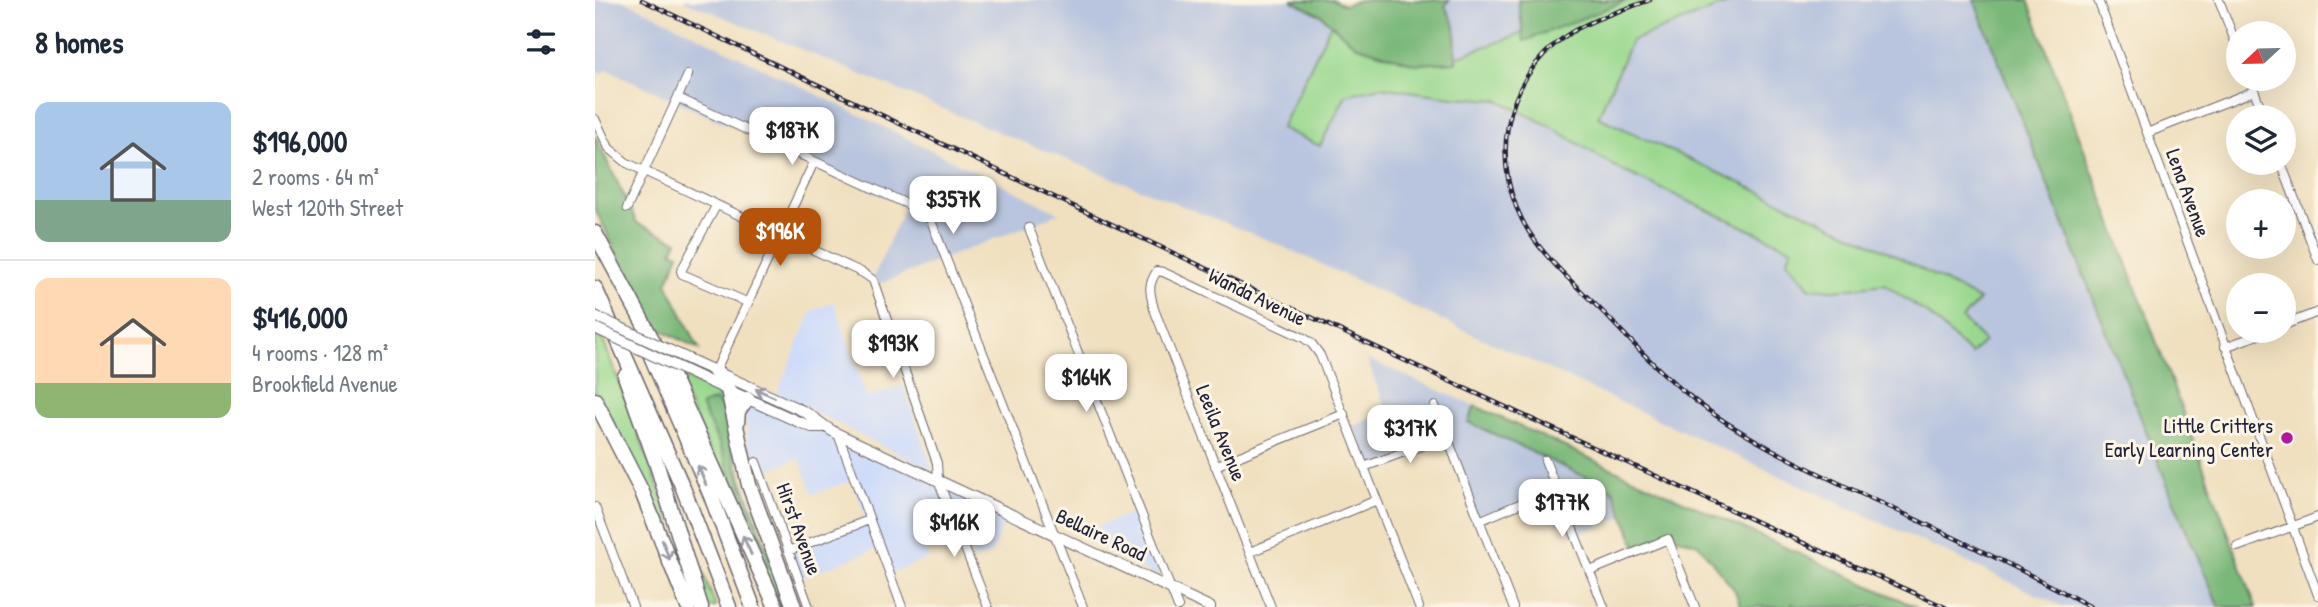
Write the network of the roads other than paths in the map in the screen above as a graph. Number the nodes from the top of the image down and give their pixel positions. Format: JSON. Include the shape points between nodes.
{"nodes":[{"id":1,"x":2098,"y":0,"type":"edge"},
{"id":2,"x":2220,"y":0,"type":"edge"},
{"id":3,"x":2228,"y":21,"type":"edge"},
{"id":4,"x":688,"y":75,"type":"dead end"},
{"id":5,"x":2255,"y":91,"type":"joint"},
{"id":6,"x":678,"y":98,"type":"junction"},
{"id":7,"x":2260,"y":105,"type":"edge"},
{"id":8,"x":595,"y":119,"type":"edge"},
{"id":9,"x":2147,"y":133,"type":"junction"},
{"id":10,"x":814,"y":162,"type":"junction"},
{"id":11,"x":644,"y":172,"type":"junction"},
{"id":12,"x":2286,"y":175,"type":"edge"},
{"id":13,"x":716,"y":206,"type":"junction"},
{"id":14,"x":627,"y":208,"type":"dead end"},
{"id":15,"x":1029,"y":228,"type":"dead end"},
{"id":16,"x":595,"y":234,"type":"edge"},
{"id":17,"x":780,"y":235,"type":"junction"},
{"id":18,"x":2318,"y":260,"type":"edge"},
{"id":19,"x":1157,"y":271,"type":"joint"},
{"id":20,"x":595,"y":288,"type":"edge"},
{"id":21,"x":749,"y":303,"type":"junction"},
{"id":22,"x":595,"y":308,"type":"edge"},
{"id":23,"x":2318,"y":312,"type":"edge"},
{"id":24,"x":595,"y":316,"type":"edge"},
{"id":25,"x":2296,"y":320,"type":"edge"},
{"id":26,"x":595,"y":328,"type":"edge"},
{"id":27,"x":2236,"y":343,"type":"edge"},
{"id":28,"x":2225,"y":347,"type":"junction"},
{"id":29,"x":713,"y":377,"type":"junction"},
{"id":30,"x":728,"y":390,"type":"junction"},
{"id":31,"x":747,"y":399,"type":"junction"},
{"id":32,"x":595,"y":400,"type":"edge"},
{"id":33,"x":1435,"y":406,"type":"dead end"},
{"id":34,"x":1344,"y":414,"type":"junction"},
{"id":35,"x":824,"y":427,"type":"junction"},
{"id":36,"x":838,"y":434,"type":"junction"},
{"id":37,"x":1447,"y":436,"type":"junction"},
{"id":38,"x":738,"y":439,"type":"junction"},
{"id":39,"x":1545,"y":460,"type":"dead end"},
{"id":40,"x":756,"y":462,"type":"dead end"},
{"id":41,"x":1215,"y":466,"type":"junction"},
{"id":42,"x":1364,"y":467,"type":"junction"},
{"id":43,"x":938,"y":480,"type":"junction"},
{"id":44,"x":1557,"y":488,"type":"junction"},
{"id":45,"x":1377,"y":500,"type":"junction"},
{"id":46,"x":595,"y":507,"type":"edge"},
{"id":47,"x":2318,"y":517,"type":"edge"},
{"id":48,"x":869,"y":520,"type":"junction"},
{"id":49,"x":1479,"y":521,"type":"junction"},
{"id":50,"x":2293,"y":527,"type":"junction"},
{"id":51,"x":1056,"y":535,"type":"junction"},
{"id":52,"x":2237,"y":547,"type":"dead end"},
{"id":53,"x":788,"y":551,"type":"junction"},
{"id":54,"x":1250,"y":552,"type":"junction"},
{"id":55,"x":1590,"y":571,"type":"junction"},
{"id":56,"x":1171,"y":589,"type":"junction"},
{"id":57,"x":2318,"y":595,"type":"edge"},
{"id":58,"x":633,"y":607,"type":"edge"},
{"id":59,"x":688,"y":607,"type":"edge"},
{"id":60,"x":701,"y":607,"type":"edge"},
{"id":61,"x":729,"y":607,"type":"edge"},
{"id":62,"x":753,"y":607,"type":"edge"},
{"id":63,"x":776,"y":607,"type":"edge"},
{"id":64,"x":794,"y":607,"type":"edge"},
{"id":65,"x":809,"y":607,"type":"edge"},
{"id":66,"x":902,"y":607,"type":"edge"},
{"id":67,"x":988,"y":607,"type":"edge"},
{"id":68,"x":1083,"y":607,"type":"edge"},
{"id":69,"x":1178,"y":607,"type":"edge"},
{"id":70,"x":1210,"y":607,"type":"edge"},
{"id":71,"x":1271,"y":607,"type":"edge"},
{"id":72,"x":1419,"y":607,"type":"edge"},
{"id":73,"x":1513,"y":607,"type":"edge"},
{"id":74,"x":1604,"y":607,"type":"edge"},
{"id":75,"x":1695,"y":607,"type":"edge"}],
"edges":[{"from":1,"to":9,"type":"street","name":"Lena Avenue"},
{"from":2,"to":3,"type":"street"},
{"from":4,"to":6,"type":"street"},
{"from":5,"to":7,"type":"street"},
{"from":5,"to":9,"type":"street"},
{"from":6,"to":10,"type":"street"},
{"from":6,"to":11,"type":"street"},
{"from":8,"to":11,"type":"street","via":[[615,154]]},
{"from":9,"to":28,"type":"street","name":"Lena Avenue"},
{"from":10,"to":17,"type":"street"},
{"from":10,"to":51,"type":"street","via":[[927,214]]},
{"from":11,"to":13,"type":"street"},
{"from":11,"to":14,"type":"street"},
{"from":12,"to":18,"type":"street"},
{"from":13,"to":17,"type":"street"},
{"from":13,"to":21,"type":"street","via":[[682,274]]},
{"from":15,"to":56,"type":"street"},
{"from":62,"to":16,"type":"highway","one_way":true,"via":[[687,438]]},
{"from":63,"to":16,"type":"highway","one_way":true,"via":[[674,380]]},
{"from":17,"to":21,"type":"street"},
{"from":17,"to":43,"type":"street","via":[[873,280],[937,463]]},
{"from":19,"to":34,"type":"street","name":"Wanda Avenue","via":[[1312,344]]},
{"from":19,"to":41,"type":"street","name":"Leeila Avenue","via":[[1150,291],[1154,309]]},
{"from":20,"to":61,"type":"highway"},
{"from":21,"to":29,"type":"street"},
{"from":22,"to":60,"type":"highway","via":[[636,404]]},
{"from":23,"to":25,"type":"street"},
{"from":24,"to":29,"type":"street","name":"Bellaire Road","bridge":true,"via":[[697,363]]},
{"from":26,"to":29,"type":"street","name":"Bellaire Road","bridge":true,"via":[[697,376]]},
{"from":27,"to":28,"type":"street"},
{"from":28,"to":50,"type":"street","name":"Lena Avenue"},
{"from":29,"to":30,"type":"highway","via":[[723,378]]},
{"from":35,"to":29,"type":"street","name":"Bellaire Road","one_way":true,"via":[[803,411]]},
{"from":30,"to":31,"type":"street","name":"Bellaire Road"},
{"from":30,"to":38,"type":"highway"},
{"from":31,"to":35,"type":"street","name":"Bellaire Road","via":[[812,427]]},
{"from":31,"to":38,"type":"highway","via":[[737,414]]},
{"from":32,"to":59,"type":"highway","one_way":true,"via":[[642,492]]},
{"from":33,"to":37,"type":"street"},
{"from":34,"to":41,"type":"street"},
{"from":34,"to":42,"type":"street","name":"Wanda Avenue"},
{"from":35,"to":36,"type":"street","name":"Bellaire Road"},
{"from":36,"to":43,"type":"street","name":"Bellaire Road"},
{"from":36,"to":48,"type":"street"},
{"from":37,"to":42,"type":"street"},
{"from":37,"to":49,"type":"street"},
{"from":38,"to":64,"type":"highway","via":[[748,485]]},
{"from":39,"to":44,"type":"street"},
{"from":40,"to":53,"type":"street","name":"Hirst Avenue"},
{"from":41,"to":54,"type":"street","name":"Leeila Avenue"},
{"from":42,"to":45,"type":"street","name":"Wanda Avenue"},
{"from":43,"to":51,"type":"street","name":"Bellaire Road"},
{"from":43,"to":67,"type":"street"},
{"from":44,"to":49,"type":"street"},
{"from":44,"to":55,"type":"street"},
{"from":45,"to":54,"type":"street"},
{"from":45,"to":72,"type":"street","name":"Wanda Avenue"},
{"from":46,"to":58,"type":"street"},
{"from":47,"to":50,"type":"street"},
{"from":48,"to":53,"type":"street"},
{"from":48,"to":66,"type":"street"},
{"from":49,"to":73,"type":"street"},
{"from":50,"to":52,"type":"street"},
{"from":50,"to":57,"type":"street","name":"Lena Avenue"},
{"from":51,"to":56,"type":"street","name":"Bellaire Road"},
{"from":51,"to":68,"type":"street"},
{"from":53,"to":65,"type":"street","name":"Hirst Avenue"},
{"from":54,"to":71,"type":"street","name":"Leeila Avenue"},
{"from":55,"to":74,"type":"street"},
{"from":55,"to":75,"type":"street","via":[[1668,539]]},
{"from":56,"to":69,"type":"street"},
{"from":56,"to":70,"type":"street","name":"Bellaire Road"}]}
